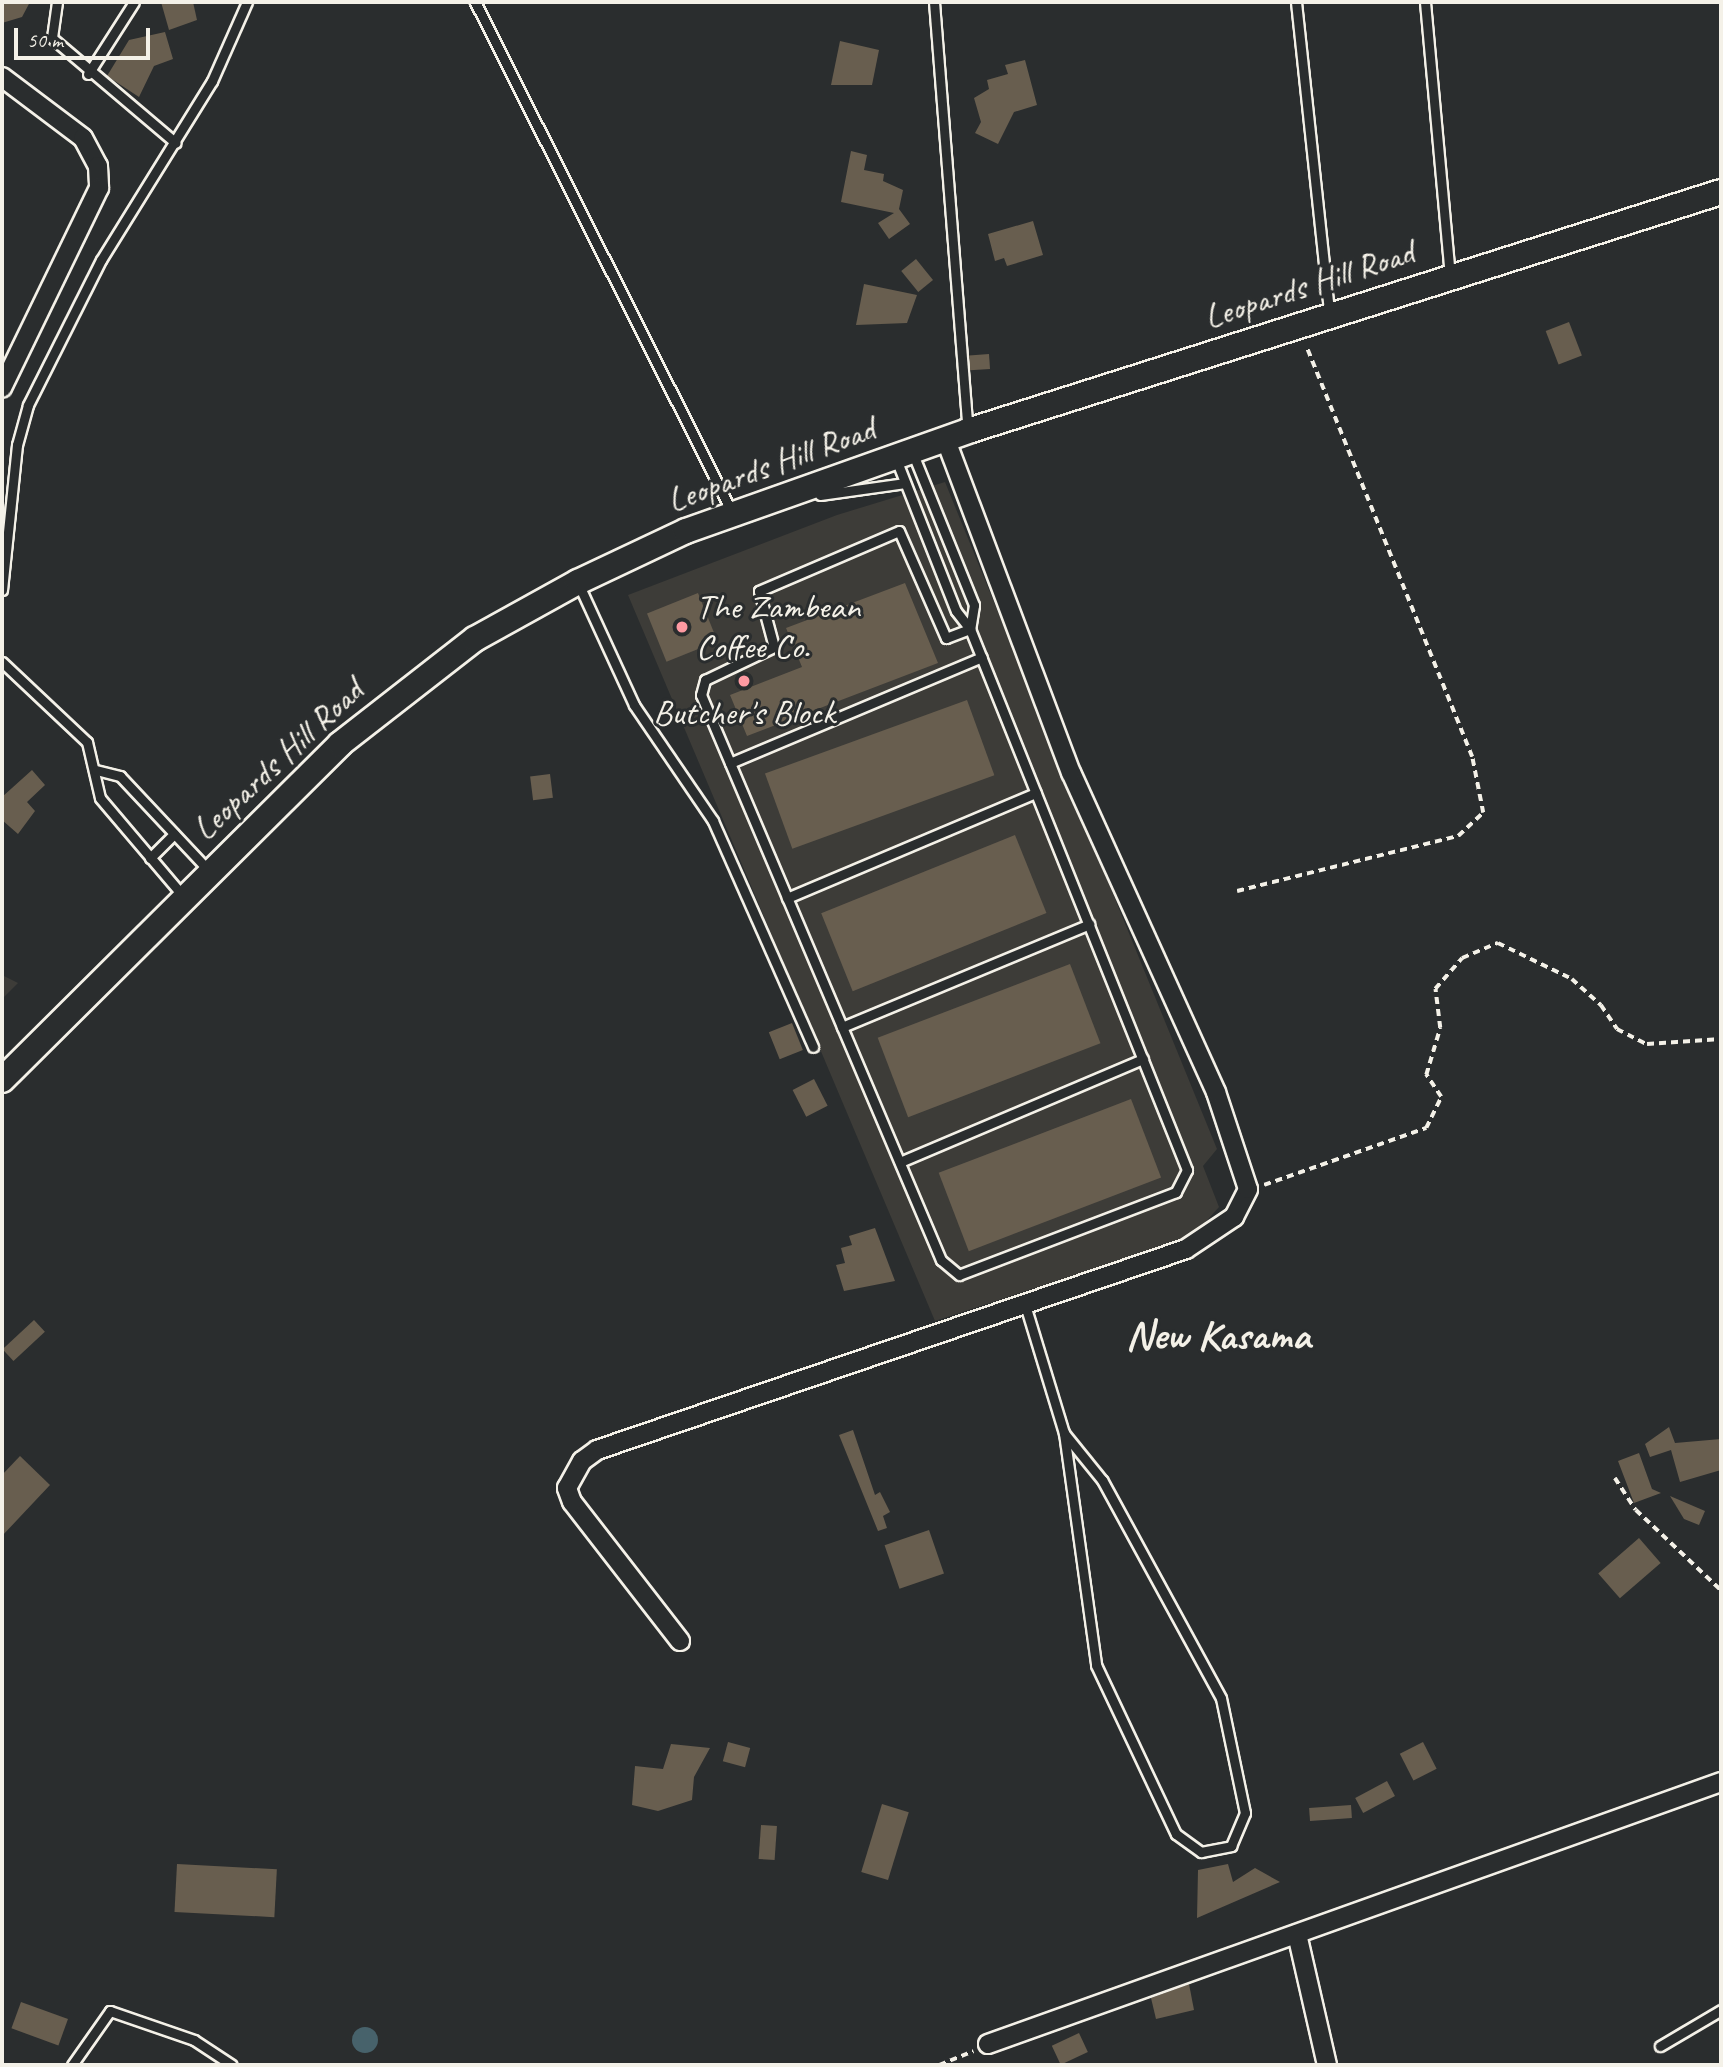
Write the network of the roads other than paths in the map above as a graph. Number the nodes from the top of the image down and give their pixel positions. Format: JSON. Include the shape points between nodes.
{"nodes":[{"id":1,"x":57,"y":2,"type":"edge"},
{"id":2,"x":134,"y":2,"type":"edge"},
{"id":3,"x":247,"y":2,"type":"edge"},
{"id":4,"x":475,"y":2,"type":"edge"},
{"id":5,"x":934,"y":2,"type":"edge"},
{"id":6,"x":1296,"y":2,"type":"edge"},
{"id":7,"x":1425,"y":2,"type":"edge"},
{"id":8,"x":88,"y":74,"type":"junction"},
{"id":9,"x":2,"y":77,"type":"edge"},
{"id":10,"x":176,"y":144,"type":"junction"},
{"id":11,"x":1721,"y":192,"type":"edge"},
{"id":12,"x":1450,"y":276,"type":"junction"},
{"id":13,"x":1329,"y":315,"type":"junction"},
{"id":14,"x":2,"y":388,"type":"edge"},
{"id":15,"x":957,"y":436,"type":"junction"},
{"id":16,"x":904,"y":455,"type":"junction"},
{"id":17,"x":905,"y":483,"type":"junction"},
{"id":18,"x":766,"y":502,"type":"junction"},
{"id":19,"x":733,"y":514,"type":"junction"},
{"id":20,"x":578,"y":582,"type":"junction"},
{"id":21,"x":2,"y":590,"type":"edge"},
{"id":22,"x":971,"y":629,"type":"junction"},
{"id":23,"x":982,"y":657,"type":"junction"},
{"id":24,"x":2,"y":662,"type":"edge"},
{"id":25,"x":730,"y":763,"type":"junction"},
{"id":26,"x":96,"y":770,"type":"junction"},
{"id":27,"x":1036,"y":793,"type":"junction"},
{"id":28,"x":174,"y":834,"type":"junction"},
{"id":29,"x":149,"y":858,"type":"junction"},
{"id":30,"x":209,"y":872,"type":"junction"},
{"id":31,"x":184,"y":897,"type":"junction"},
{"id":32,"x":787,"y":898,"type":"junction"},
{"id":33,"x":1089,"y":924,"type":"junction"},
{"id":34,"x":842,"y":1027,"type":"junction"},
{"id":35,"x":813,"y":1047,"type":"dead end"},
{"id":36,"x":1143,"y":1059,"type":"junction"},
{"id":37,"x":2,"y":1080,"type":"edge"},
{"id":38,"x":900,"y":1162,"type":"junction"},
{"id":39,"x":1026,"y":1308,"type":"junction"},
{"id":40,"x":1064,"y":1433,"type":"junction"},
{"id":41,"x":680,"y":1641,"type":"dead end"},
{"id":42,"x":1721,"y":1782,"type":"edge"},
{"id":43,"x":1297,"y":1934,"type":"junction"},
{"id":44,"x":1721,"y":2010,"type":"edge"},
{"id":45,"x":988,"y":2044,"type":"road end"},
{"id":46,"x":1660,"y":2046,"type":"dead end"},
{"id":47,"x":72,"y":2065,"type":"edge"},
{"id":48,"x":232,"y":2065,"type":"edge"},
{"id":49,"x":1327,"y":2065,"type":"edge"}],
"edges":[{"from":1,"to":8,"type":"lane","via":[[52,38]]},
{"from":2,"to":8,"type":"lane"},
{"from":3,"to":10,"type":"lane"},
{"from":4,"to":19,"type":"lane"},
{"from":5,"to":15,"type":"lane"},
{"from":6,"to":13,"type":"lane"},
{"from":7,"to":12,"type":"lane"},
{"from":8,"to":10,"type":"lane"},
{"from":9,"to":14,"type":"street","via":[[83,138],[98,166],[99,188]]},
{"from":10,"to":21,"type":"lane","via":[[101,260],[28,405],[17,446]]},
{"from":11,"to":12,"type":"main road","name":"Leopards Hill Road"},
{"from":12,"to":13,"type":"main road","name":"Leopards Hill Road"},
{"from":13,"to":15,"type":"main road","name":"Leopards Hill Road"},
{"from":15,"to":16,"type":"main road","name":"Leopards Hill Road"},
{"from":15,"to":39,"type":"street","via":[[1071,773],[1216,1092],[1248,1189],[1234,1217],[1186,1249]]},
{"from":16,"to":17,"type":"lane"},
{"from":16,"to":18,"type":"main road","name":"Leopards Hill Road"},
{"from":16,"to":22,"type":"lane","via":[[974,605]]},
{"from":17,"to":18,"type":"lane"},
{"from":17,"to":22,"type":"lane","via":[[956,611]]},
{"from":18,"to":19,"type":"main road","name":"Leopards Hill Road"},
{"from":19,"to":20,"type":"main road","name":"Leopards Hill Road"},
{"from":20,"to":30,"type":"main road","name":"Leopards Hill Road","via":[[475,639],[403,692]]},
{"from":20,"to":35,"type":"lane","via":[[634,705],[713,821]]},
{"from":22,"to":23,"type":"lane"},
{"from":22,"to":25,"type":"lane","via":[[946,638],[899,531],[759,592],[774,647],[701,686]]},
{"from":23,"to":25,"type":"lane"},
{"from":23,"to":27,"type":"lane"},
{"from":24,"to":26,"type":"lane","via":[[87,742]]},
{"from":25,"to":32,"type":"lane"},
{"from":26,"to":28,"type":"lane","via":[[120,776]]},
{"from":26,"to":29,"type":"lane","via":[[100,798]]},
{"from":27,"to":32,"type":"lane"},
{"from":27,"to":33,"type":"lane"},
{"from":28,"to":29,"type":"lane"},
{"from":28,"to":30,"type":"lane"},
{"from":29,"to":31,"type":"lane"},
{"from":30,"to":31,"type":"main road","name":"Leopards Hill Road"},
{"from":31,"to":37,"type":"main road","name":"Leopards Hill Road"},
{"from":32,"to":34,"type":"lane"},
{"from":33,"to":34,"type":"lane"},
{"from":33,"to":36,"type":"lane"},
{"from":34,"to":38,"type":"lane"},
{"from":36,"to":38,"type":"lane"},
{"from":36,"to":38,"type":"lane","via":[[1187,1170],[1176,1192],[960,1275],[941,1260]]},
{"from":39,"to":40,"type":"lane"},
{"from":39,"to":41,"type":"street","via":[[597,1450],[582,1461],[567,1488],[572,1502]]},
{"from":40,"to":40,"type":"lane","via":[[1102,1480],[1221,1698],[1245,1813],[1231,1846],[1201,1852],[1176,1834],[1096,1665]]},
{"from":42,"to":43,"type":"street"},
{"from":43,"to":45,"type":"street"},
{"from":43,"to":49,"type":"street"},
{"from":44,"to":46,"type":"lane"},
{"from":47,"to":48,"type":"lane","via":[[110,2011],[194,2040]]}]}
